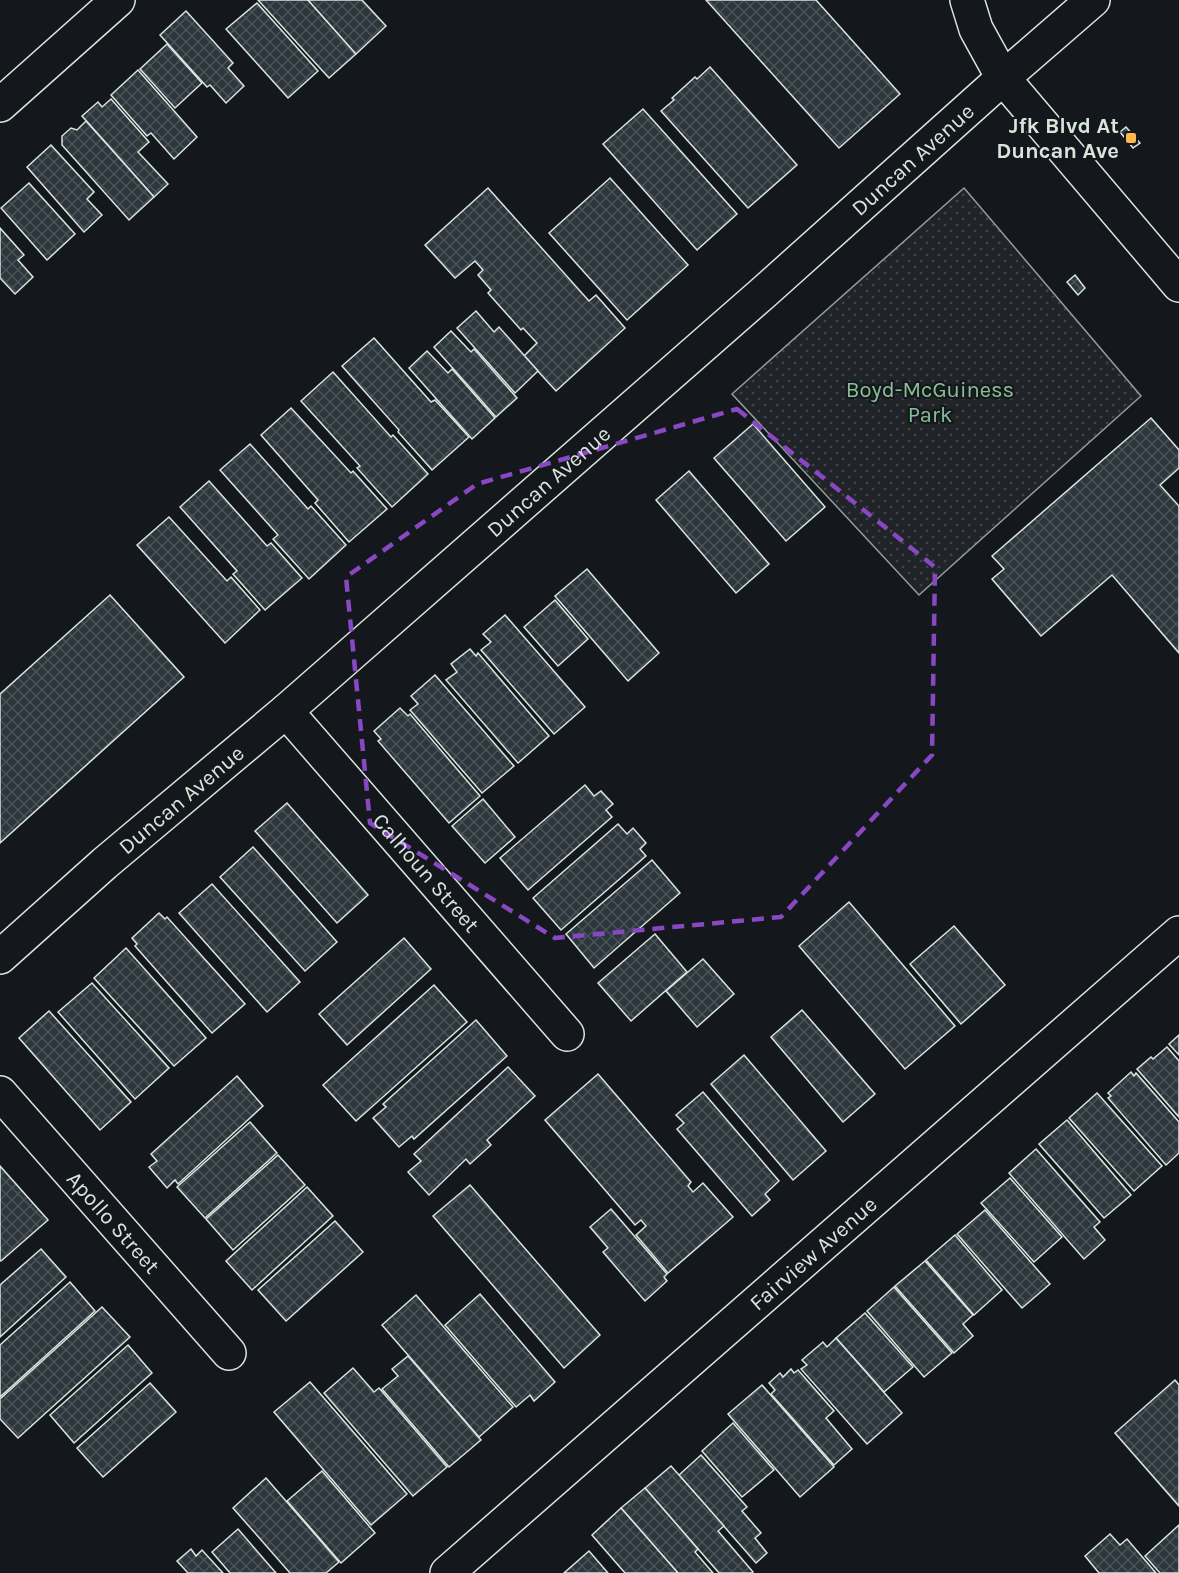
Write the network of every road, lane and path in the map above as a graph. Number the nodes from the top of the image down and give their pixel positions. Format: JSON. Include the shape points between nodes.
{"nodes":[{"id":1,"x":118,"y":0,"type":"edge"},
{"id":2,"x":967,"y":0,"type":"edge"},
{"id":3,"x":1093,"y":0,"type":"edge"},
{"id":4,"x":1003,"y":78,"type":"junction"},
{"id":5,"x":0,"y":105,"type":"edge"},
{"id":6,"x":1179,"y":285,"type":"edge"},
{"id":7,"x":286,"y":711,"type":"junction"},
{"id":8,"x":1179,"y":933,"type":"edge"},
{"id":9,"x":0,"y":957,"type":"edge"},
{"id":10,"x":567,"y":1034,"type":"dead end"},
{"id":11,"x":0,"y":1093,"type":"edge"},
{"id":12,"x":229,"y":1353,"type":"dead end"},
{"id":13,"x":447,"y":1573,"type":"edge"}],
"edges":[{"from":1,"to":5,"type":"street"},
{"from":2,"to":4,"type":"street","via":[[976,29]]},
{"from":3,"to":4,"type":"street","name":"Duncan Avenue"},
{"from":4,"to":6,"type":"street"},
{"from":4,"to":7,"type":"street","name":"Duncan Avenue"},
{"from":7,"to":9,"type":"street","name":"Duncan Avenue"},
{"from":7,"to":10,"type":"street","name":"Calhoun Street"},
{"from":8,"to":13,"type":"street","name":"Fairview Avenue"},
{"from":11,"to":12,"type":"street","name":"Apollo Street"}]}
